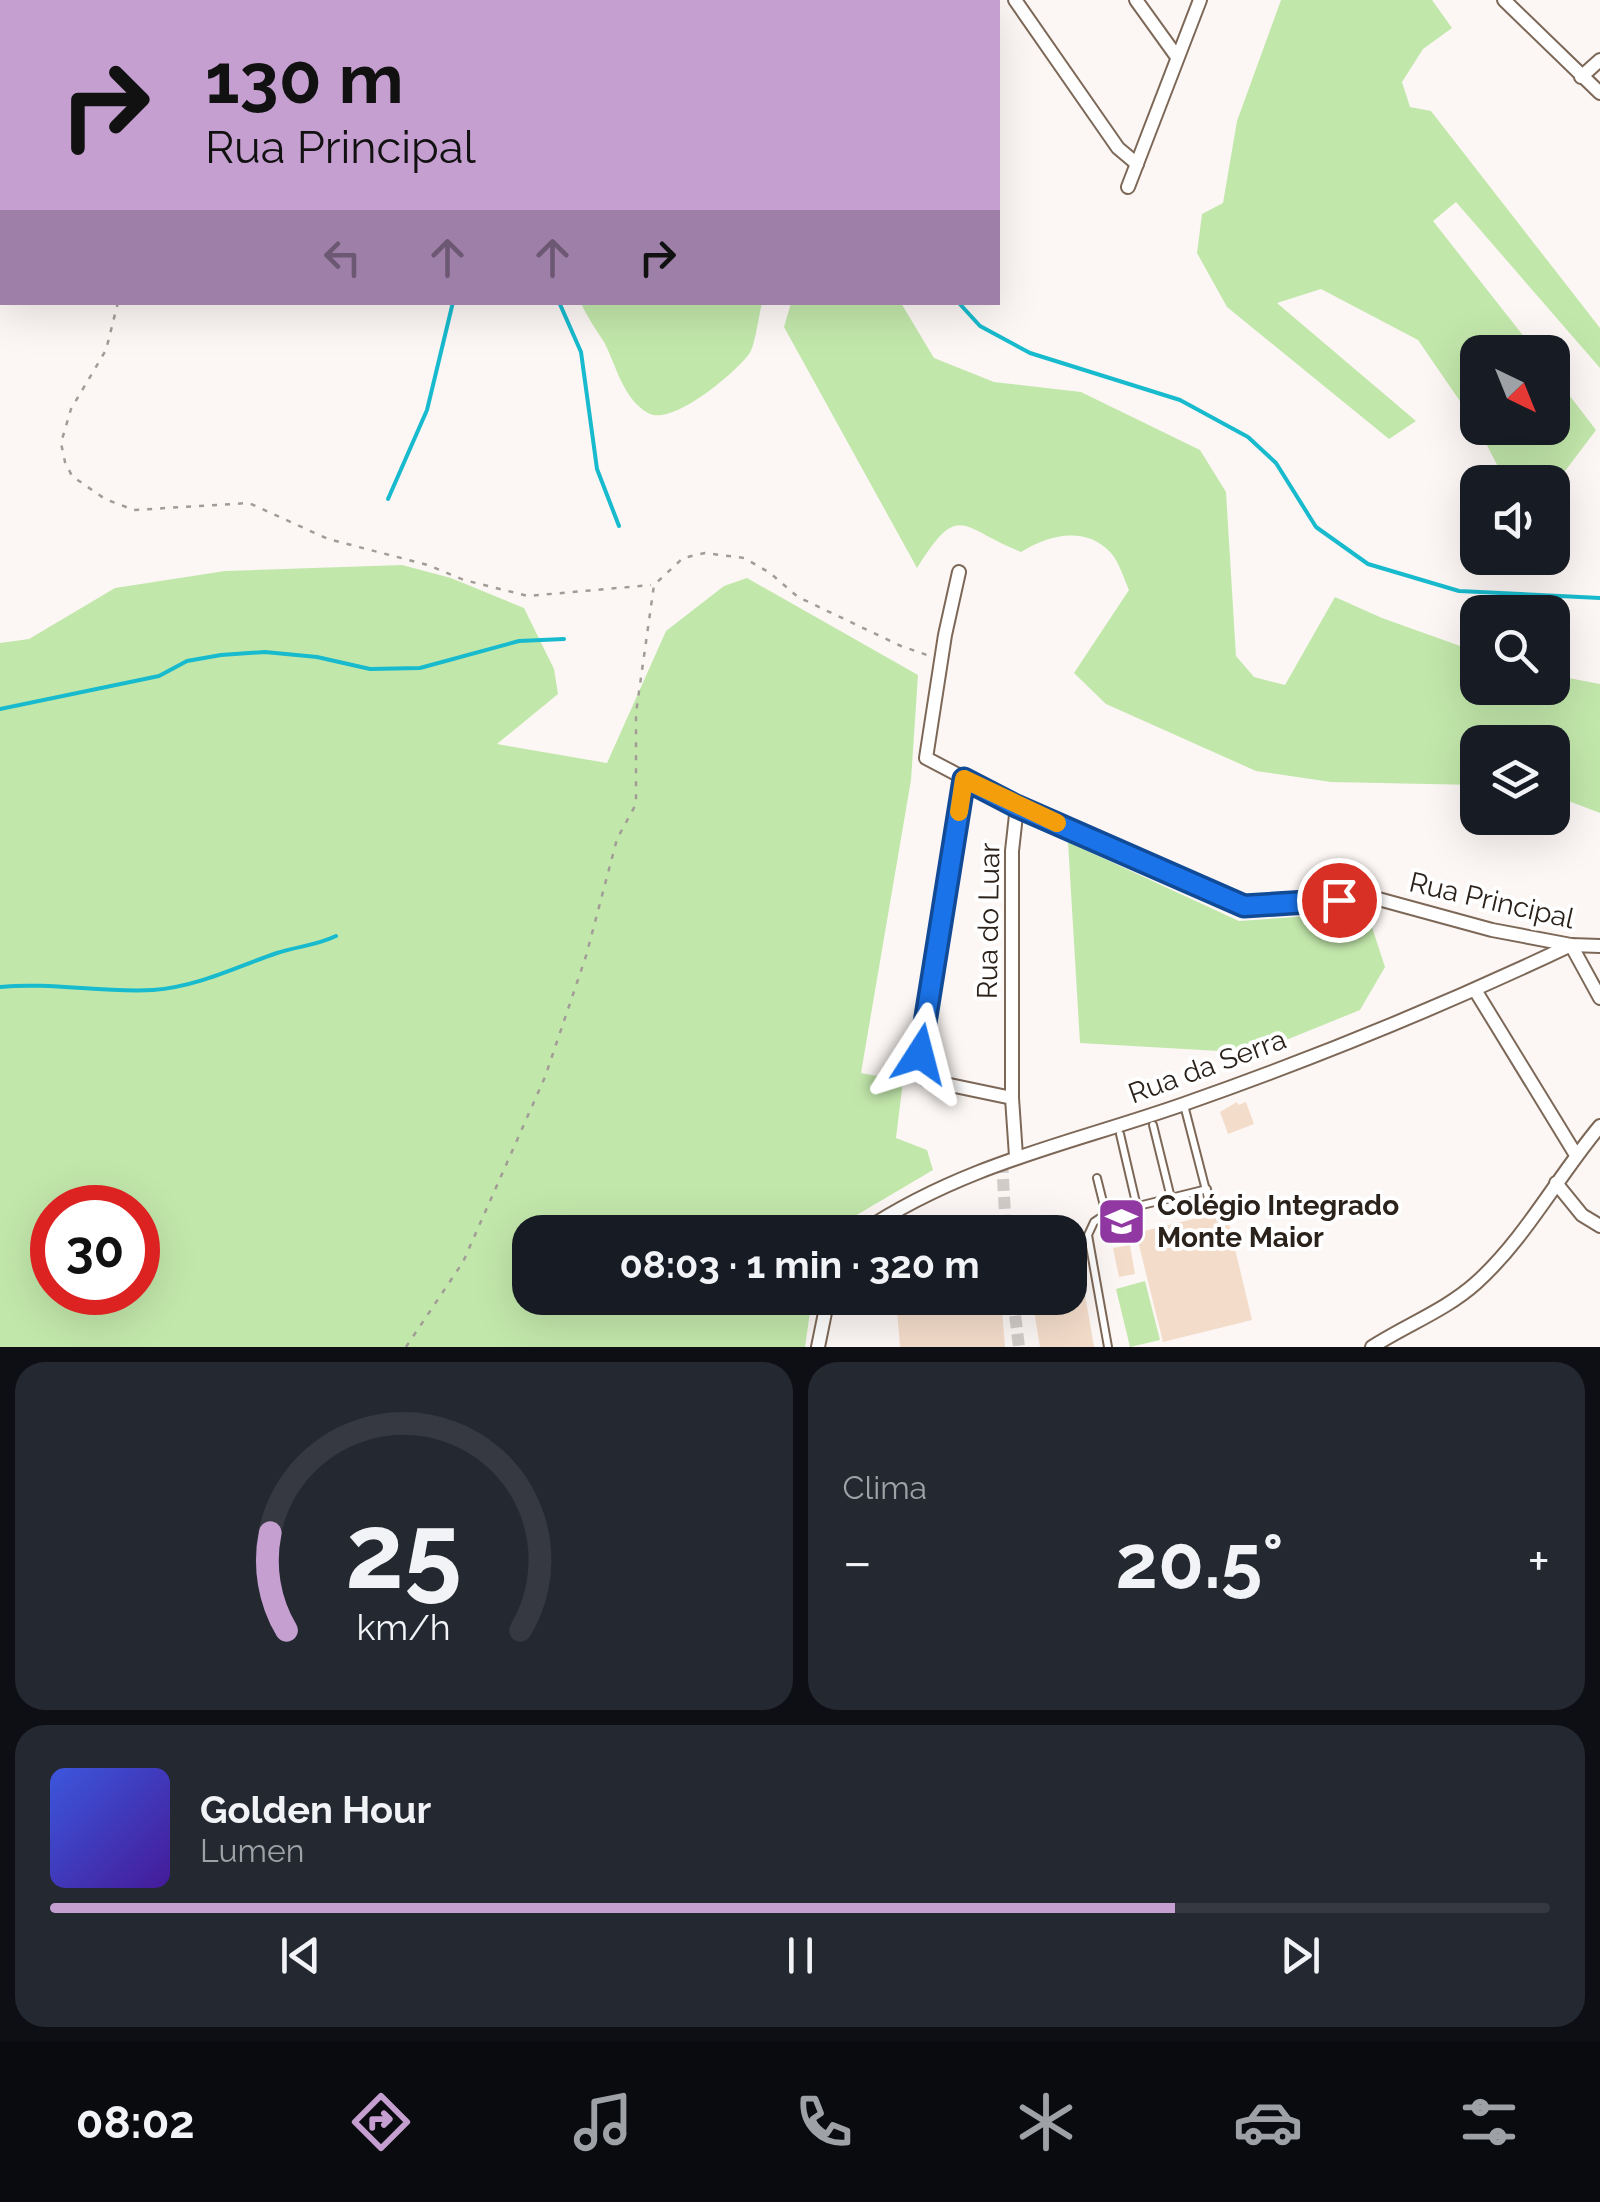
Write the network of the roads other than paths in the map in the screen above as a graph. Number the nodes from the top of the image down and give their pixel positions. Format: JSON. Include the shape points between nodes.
{"nodes":[{"id":1,"x":1015,"y":0,"type":"edge"},
{"id":2,"x":1136,"y":0,"type":"edge"},
{"id":3,"x":1200,"y":0,"type":"edge"},
{"id":4,"x":1504,"y":0,"type":"edge"},
{"id":5,"x":1177,"y":56,"type":"junction"},
{"id":6,"x":1600,"y":60,"type":"edge"},
{"id":7,"x":1581,"y":77,"type":"junction"},
{"id":8,"x":1600,"y":93,"type":"edge"},
{"id":9,"x":1137,"y":164,"type":"junction"},
{"id":10,"x":1128,"y":188,"type":"dead end"},
{"id":11,"x":959,"y":572,"type":"dead end"},
{"id":12,"x":964,"y":779,"type":"junction"},
{"id":13,"x":1016,"y":806,"type":"junction"},
{"id":14,"x":1570,"y":946,"type":"junction"},
{"id":15,"x":1600,"y":946,"type":"edge"},
{"id":16,"x":1476,"y":990,"type":"junction"},
{"id":17,"x":1600,"y":998,"type":"edge"},
{"id":18,"x":1012,"y":1098,"type":"junction"},
{"id":19,"x":1184,"y":1104,"type":"junction"},
{"id":20,"x":1153,"y":1125,"type":"dead end"},
{"id":21,"x":1600,"y":1126,"type":"edge"},
{"id":22,"x":1120,"y":1134,"type":"dead end"},
{"id":23,"x":1576,"y":1155,"type":"junction"},
{"id":24,"x":1016,"y":1156,"type":"junction"},
{"id":25,"x":1097,"y":1178,"type":"dead end"},
{"id":26,"x":1556,"y":1183,"type":"junction"},
{"id":27,"x":1206,"y":1189,"type":"junction"},
{"id":28,"x":1171,"y":1198,"type":"junction"},
{"id":29,"x":1209,"y":1202,"type":"dead end"},
{"id":30,"x":1138,"y":1207,"type":"junction"},
{"id":31,"x":1106,"y":1214,"type":"junction"},
{"id":32,"x":892,"y":1215,"type":"edge"},
{"id":33,"x":1600,"y":1226,"type":"edge"},
{"id":34,"x":825,"y":1315,"type":"edge"},
{"id":35,"x":818,"y":1347,"type":"edge"},
{"id":36,"x":1108,"y":1347,"type":"edge"},
{"id":37,"x":1372,"y":1347,"type":"edge"}],
"edges":[{"from":1,"to":9,"type":"street","via":[[1118,148]]},
{"from":2,"to":5,"type":"street"},
{"from":3,"to":5,"type":"street"},
{"from":4,"to":7,"type":"street"},
{"from":5,"to":9,"type":"street"},
{"from":6,"to":7,"type":"street"},
{"from":7,"to":8,"type":"street"},
{"from":9,"to":10,"type":"street"},
{"from":11,"to":12,"type":"street","name":"Rua Principal","via":[[926,758]]},
{"from":12,"to":13,"type":"street","name":"Rua Principal"},
{"from":12,"to":18,"type":"street","via":[[920,1054],[926,1080]]},
{"from":13,"to":14,"type":"street","name":"Rua Principal","via":[[1244,906],[1370,897]]},
{"from":13,"to":18,"type":"street","name":"Rua do Luar"},
{"from":14,"to":15,"type":"street","name":"Rua Principal"},
{"from":14,"to":16,"type":"street","name":"Rua da Serra"},
{"from":14,"to":17,"type":"street"},
{"from":16,"to":19,"type":"street","name":"Rua da Serra"},
{"from":16,"to":23,"type":"street"},
{"from":18,"to":24,"type":"street","name":"Rua do Luar"},
{"from":19,"to":24,"type":"street","name":"Rua da Serra"},
{"from":19,"to":27,"type":"lane"},
{"from":20,"to":28,"type":"lane"},
{"from":21,"to":23,"type":"street"},
{"from":22,"to":30,"type":"lane"},
{"from":23,"to":26,"type":"street"},
{"from":24,"to":32,"type":"street","name":"Rua da Serra"},
{"from":25,"to":31,"type":"lane"},
{"from":26,"to":33,"type":"street"},
{"from":26,"to":37,"type":"street","via":[[1478,1282]]},
{"from":27,"to":28,"type":"lane"},
{"from":27,"to":29,"type":"lane"},
{"from":28,"to":30,"type":"lane"},
{"from":30,"to":31,"type":"lane"},
{"from":31,"to":36,"type":"lane","via":[[1088,1235]]},
{"from":34,"to":35,"type":"street"}]}
